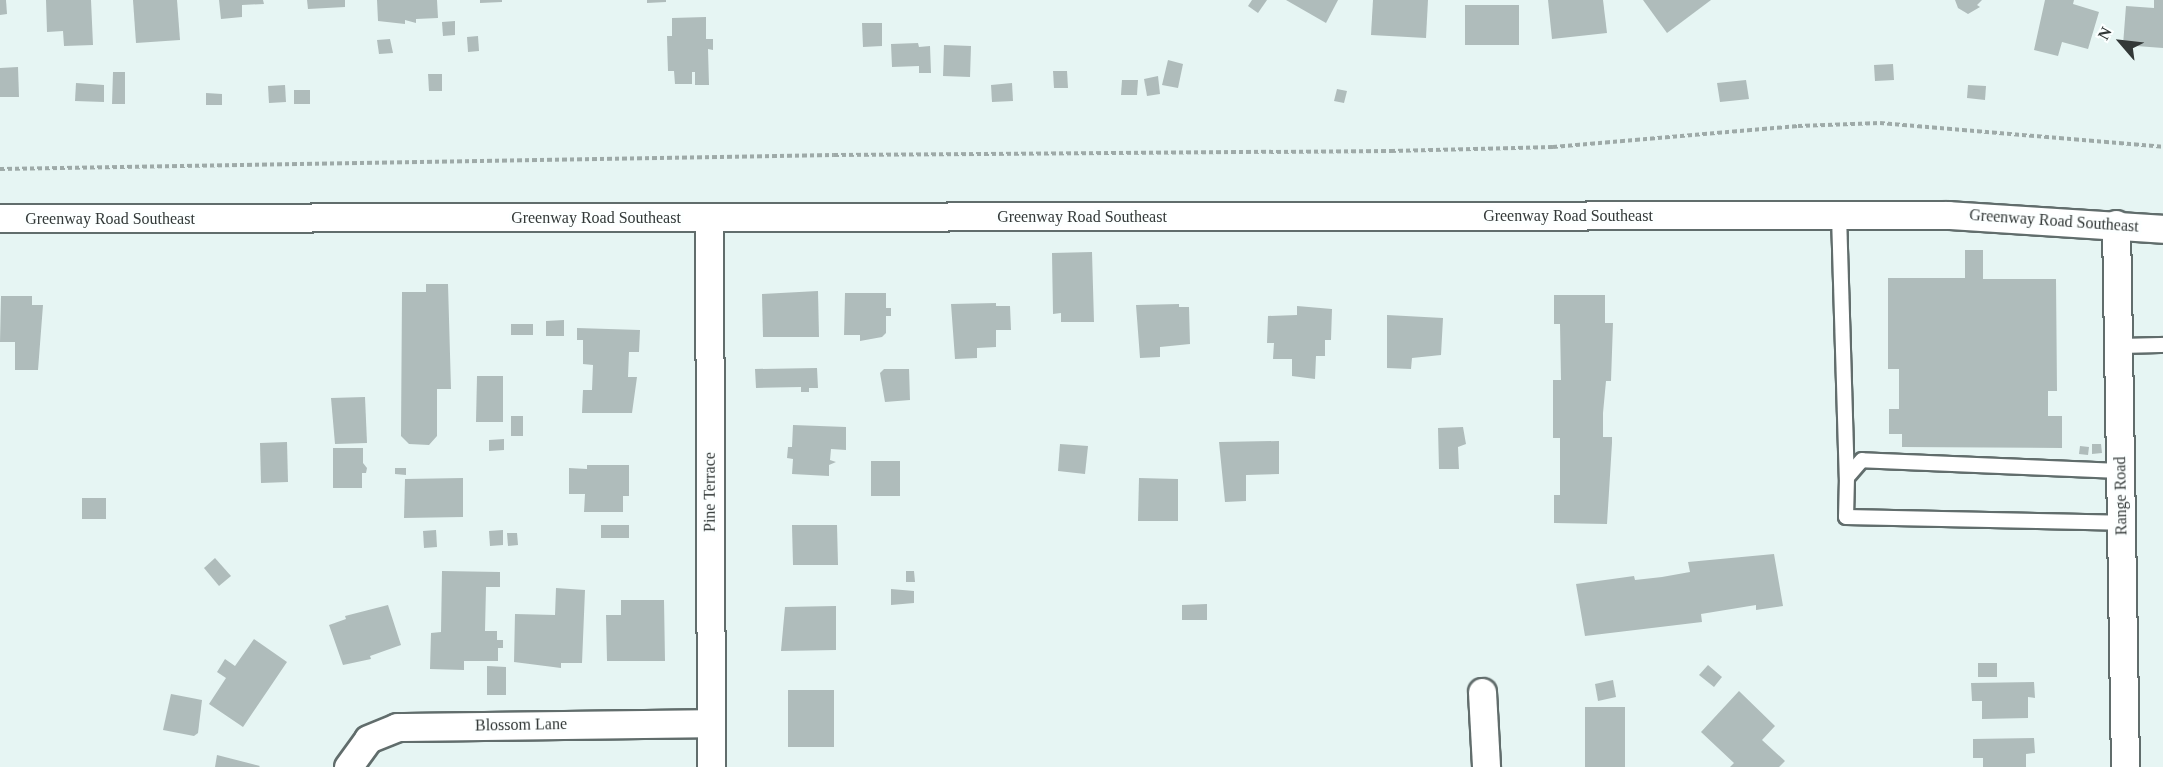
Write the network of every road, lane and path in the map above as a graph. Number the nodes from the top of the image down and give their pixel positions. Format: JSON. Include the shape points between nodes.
{"nodes":[{"id":1,"x":2163,"y":147,"type":"edge"},
{"id":2,"x":0,"y":169,"type":"edge"},
{"id":3,"x":1839,"y":215,"type":"junction"},
{"id":4,"x":0,"y":218,"type":"edge"},
{"id":5,"x":710,"y":218,"type":"junction"},
{"id":6,"x":2116,"y":224,"type":"junction"},
{"id":7,"x":2163,"y":229,"type":"edge"},
{"id":8,"x":2163,"y":345,"type":"edge"},
{"id":9,"x":2118,"y":346,"type":"junction"},
{"id":10,"x":2120,"y":471,"type":"junction"},
{"id":11,"x":1847,"y":477,"type":"junction"},
{"id":12,"x":2121,"y":523,"type":"junction"},
{"id":13,"x":1482,"y":692,"type":"dead end"},
{"id":14,"x":710,"y":723,"type":"junction"},
{"id":15,"x":348,"y":767,"type":"edge"},
{"id":16,"x":711,"y":767,"type":"edge"},
{"id":17,"x":1486,"y":767,"type":"edge"},
{"id":18,"x":2125,"y":767,"type":"edge"}],
"edges":[{"from":1,"to":2,"type":"path","via":[[1880,123],[1798,126],[1553,147],[1391,151],[834,155]]},
{"from":3,"to":5,"type":"street","name":"Greenway Road Southeast"},
{"from":3,"to":6,"type":"street","name":"Greenway Road Southeast","via":[[1948,215]]},
{"from":3,"to":11,"type":"lane"},
{"from":4,"to":5,"type":"street","name":"Greenway Road Southeast"},
{"from":5,"to":14,"type":"street","name":"Pine Terrace"},
{"from":6,"to":7,"type":"street","name":"Greenway Road Southeast"},
{"from":6,"to":9,"type":"street","name":"Range Road"},
{"from":8,"to":9,"type":"lane"},
{"from":9,"to":10,"type":"street","name":"Range Road"},
{"from":10,"to":11,"type":"lane","via":[[1862,460]]},
{"from":10,"to":12,"type":"street","name":"Range Road"},
{"from":11,"to":12,"type":"lane","via":[[1846,517]]},
{"from":12,"to":18,"type":"street","name":"Range Road"},
{"from":13,"to":17,"type":"street"},
{"from":14,"to":15,"type":"street","name":"Blossom Lane","via":[[397,727],[368,740]]},
{"from":14,"to":16,"type":"street","name":"Pine Terrace"}]}
